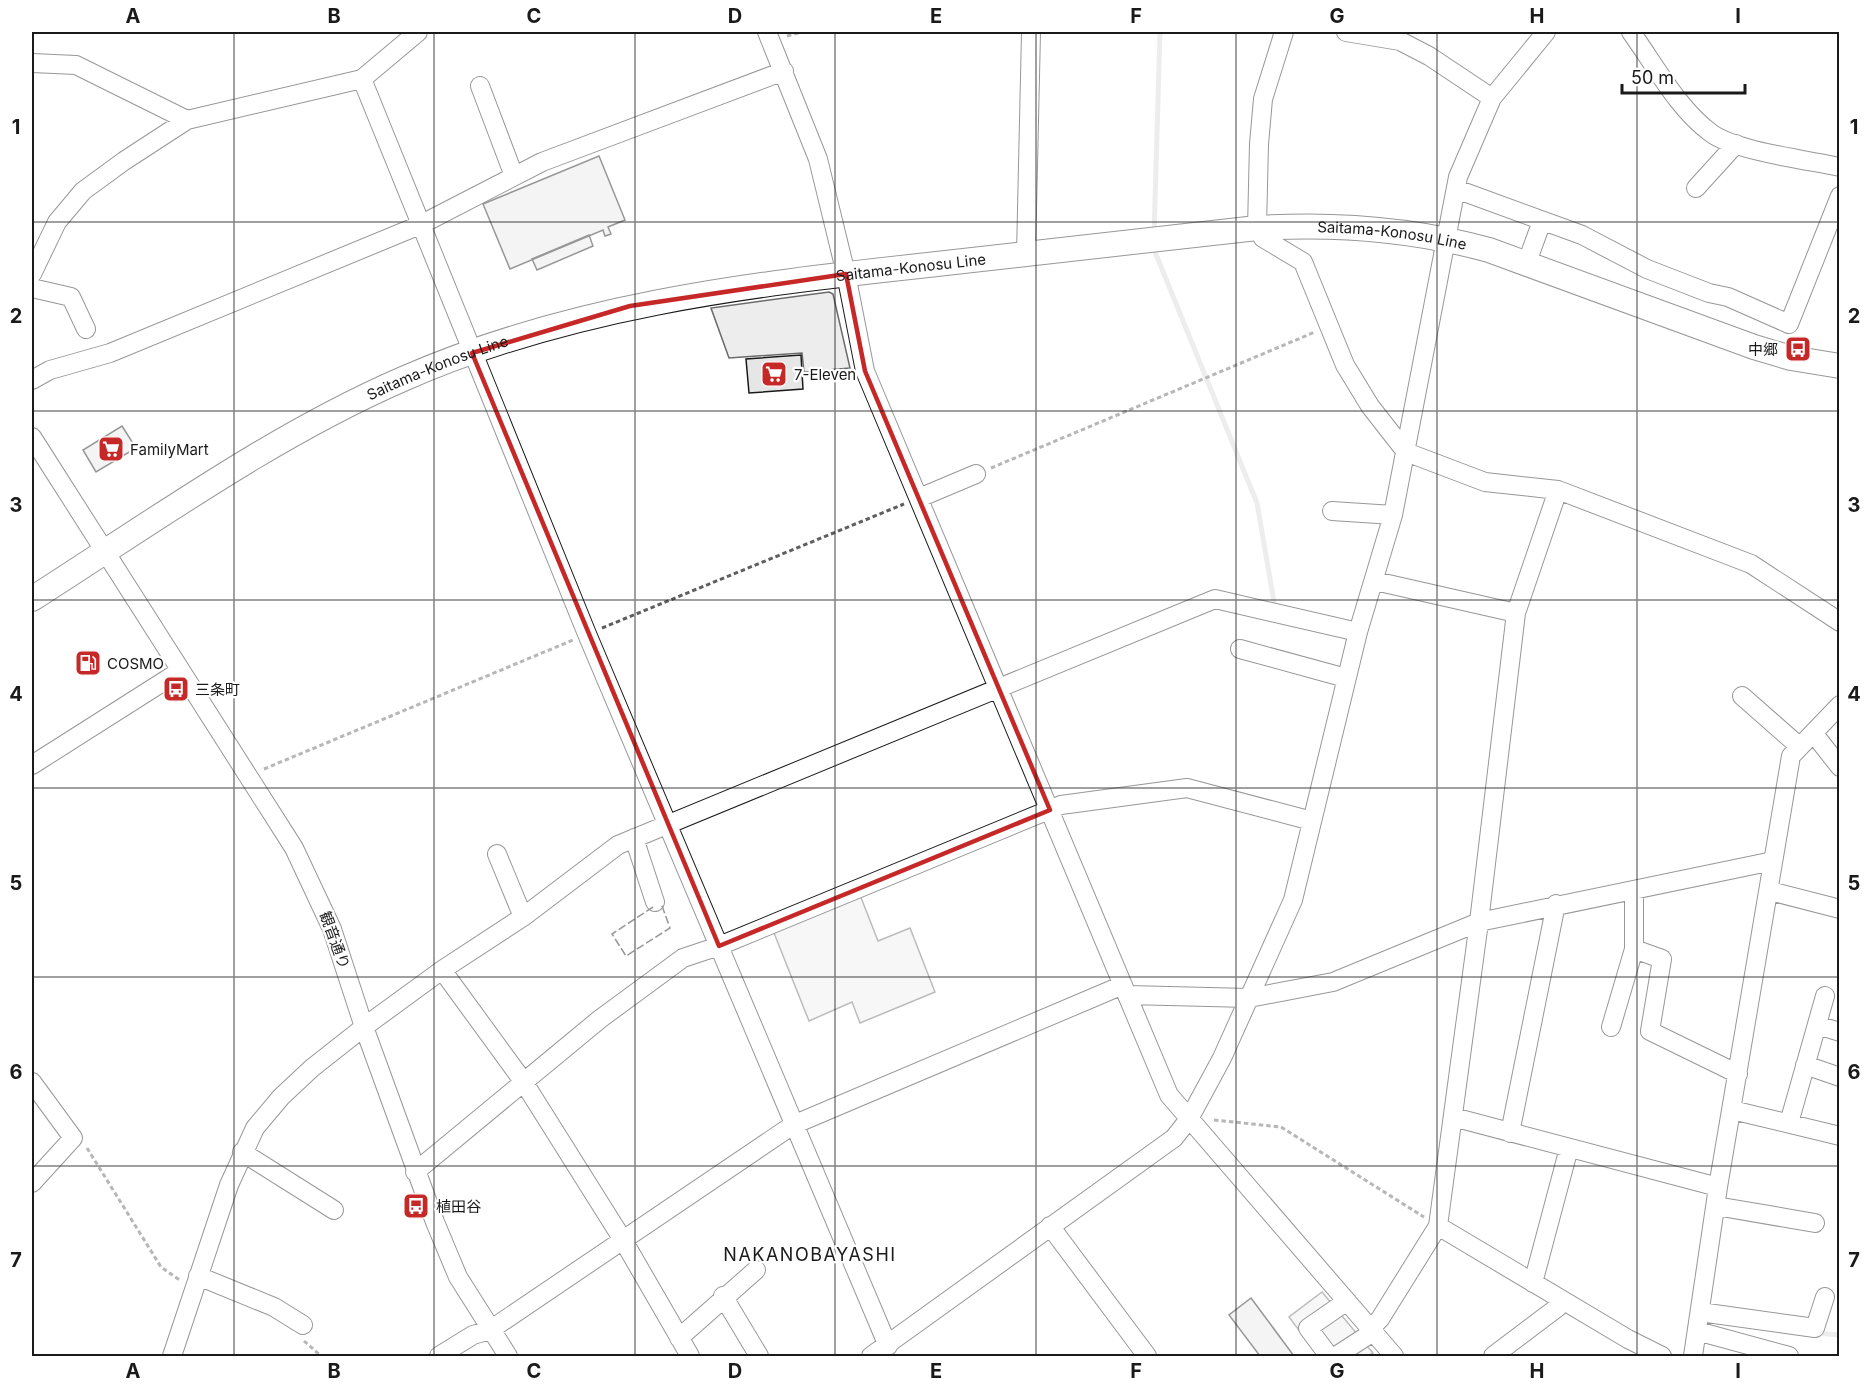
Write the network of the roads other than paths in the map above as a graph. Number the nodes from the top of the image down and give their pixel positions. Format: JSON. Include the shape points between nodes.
{"nodes":[{"id":1,"x":418,"y":32,"type":"edge"},
{"id":2,"x":767,"y":32,"type":"edge"},
{"id":3,"x":1031,"y":32,"type":"edge"},
{"id":4,"x":1284,"y":32,"type":"edge"},
{"id":5,"x":1346,"y":32,"type":"edge"},
{"id":6,"x":1546,"y":32,"type":"edge"},
{"id":7,"x":1631,"y":32,"type":"edge"},
{"id":8,"x":32,"y":63,"type":"edge"},
{"id":9,"x":784,"y":71,"type":"junction"},
{"id":10,"x":362,"y":80,"type":"junction"},
{"id":11,"x":480,"y":86,"type":"dead end"},
{"id":12,"x":1492,"y":98,"type":"junction"},
{"id":13,"x":187,"y":120,"type":"junction"},
{"id":14,"x":1736,"y":144,"type":"junction"},
{"id":15,"x":1839,"y":167,"type":"edge"},
{"id":16,"x":514,"y":176,"type":"junction"},
{"id":17,"x":1696,"y":188,"type":"dead end"},
{"id":18,"x":1456,"y":189,"type":"junction"},
{"id":19,"x":1839,"y":196,"type":"edge"},
{"id":20,"x":1542,"y":221,"type":"junction"},
{"id":21,"x":420,"y":225,"type":"junction"},
{"id":22,"x":1257,"y":228,"type":"junction"},
{"id":23,"x":1445,"y":238,"type":"junction"},
{"id":24,"x":1026,"y":254,"type":"junction"},
{"id":25,"x":1527,"y":262,"type":"junction"},
{"id":26,"x":33,"y":268,"type":"edge"},
{"id":27,"x":846,"y":274,"type":"junction"},
{"id":28,"x":32,"y":288,"type":"edge"},
{"id":29,"x":86,"y":329,"type":"dead end"},
{"id":30,"x":472,"y":352,"type":"junction"},
{"id":31,"x":1839,"y":366,"type":"edge"},
{"id":32,"x":32,"y":380,"type":"edge"},
{"id":33,"x":32,"y":437,"type":"edge"},
{"id":34,"x":1406,"y":452,"type":"junction"},
{"id":35,"x":976,"y":474,"type":"road end"},
{"id":36,"x":1558,"y":490,"type":"junction"},
{"id":37,"x":919,"y":498,"type":"junction"},
{"id":38,"x":1332,"y":511,"type":"dead end"},
{"id":39,"x":1393,"y":515,"type":"junction"},
{"id":40,"x":105,"y":552,"type":"junction"},
{"id":41,"x":1375,"y":581,"type":"junction"},
{"id":42,"x":32,"y":599,"type":"edge"},
{"id":43,"x":1516,"y":613,"type":"junction"},
{"id":44,"x":1839,"y":622,"type":"edge"},
{"id":45,"x":1358,"y":632,"type":"junction"},
{"id":46,"x":1240,"y":649,"type":"dead end"},
{"id":47,"x":180,"y":671,"type":"junction"},
{"id":48,"x":1347,"y":678,"type":"junction"},
{"id":49,"x":998,"y":688,"type":"junction"},
{"id":50,"x":1742,"y":696,"type":"dead end"},
{"id":51,"x":1839,"y":705,"type":"edge"},
{"id":52,"x":1814,"y":734,"type":"junction"},
{"id":53,"x":1800,"y":747,"type":"junction"},
{"id":54,"x":32,"y":765,"type":"edge"},
{"id":55,"x":1839,"y":767,"type":"edge"},
{"id":56,"x":1050,"y":810,"type":"junction"},
{"id":57,"x":1312,"y":821,"type":"junction"},
{"id":58,"x":667,"y":823,"type":"junction"},
{"id":59,"x":634,"y":838,"type":"junction"},
{"id":60,"x":497,"y":854,"type":"dead end"},
{"id":61,"x":1773,"y":861,"type":"junction"},
{"id":62,"x":1634,"y":890,"type":"junction"},
{"id":63,"x":1770,"y":891,"type":"junction"},
{"id":64,"x":655,"y":902,"type":"dead end"},
{"id":65,"x":1556,"y":904,"type":"junction"},
{"id":66,"x":1839,"y":909,"type":"edge"},
{"id":67,"x":523,"y":917,"type":"junction"},
{"id":68,"x":1479,"y":922,"type":"junction"},
{"id":69,"x":719,"y":946,"type":"junction"},
{"id":70,"x":1634,"y":950,"type":"junction"},
{"id":71,"x":442,"y":970,"type":"junction"},
{"id":72,"x":1125,"y":990,"type":"junction"},
{"id":73,"x":1826,"y":996,"type":"dead end"},
{"id":74,"x":1249,"y":998,"type":"junction"},
{"id":75,"x":1817,"y":1025,"type":"junction"},
{"id":76,"x":1611,"y":1027,"type":"dead end"},
{"id":77,"x":364,"y":1028,"type":"junction"},
{"id":78,"x":1839,"y":1032,"type":"edge"},
{"id":79,"x":1806,"y":1065,"type":"junction"},
{"id":80,"x":1738,"y":1074,"type":"junction"},
{"id":81,"x":1839,"y":1077,"type":"edge"},
{"id":82,"x":523,"y":1081,"type":"junction"},
{"id":83,"x":32,"y":1082,"type":"edge"},
{"id":84,"x":1732,"y":1110,"type":"junction"},
{"id":85,"x":1453,"y":1117,"type":"junction"},
{"id":86,"x":1789,"y":1123,"type":"junction"},
{"id":87,"x":1193,"y":1124,"type":"junction"},
{"id":88,"x":793,"y":1125,"type":"junction"},
{"id":89,"x":1510,"y":1132,"type":"junction"},
{"id":90,"x":1839,"y":1136,"type":"edge"},
{"id":91,"x":1569,"y":1148,"type":"junction"},
{"id":92,"x":242,"y":1152,"type":"junction"},
{"id":93,"x":415,"y":1172,"type":"junction"},
{"id":94,"x":32,"y":1183,"type":"edge"},
{"id":95,"x":1718,"y":1187,"type":"junction"},
{"id":96,"x":1716,"y":1206,"type":"junction"},
{"id":97,"x":334,"y":1210,"type":"dead end"},
{"id":98,"x":1815,"y":1223,"type":"dead end"},
{"id":99,"x":1050,"y":1226,"type":"junction"},
{"id":100,"x":1438,"y":1226,"type":"junction"},
{"id":101,"x":623,"y":1240,"type":"junction"},
{"id":102,"x":756,"y":1270,"type":"dead end"},
{"id":103,"x":198,"y":1276,"type":"junction"},
{"id":104,"x":1533,"y":1283,"type":"junction"},
{"id":105,"x":723,"y":1296,"type":"junction"},
{"id":106,"x":1825,"y":1297,"type":"dead end"},
{"id":107,"x":1347,"y":1300,"type":"junction"},
{"id":108,"x":1563,"y":1301,"type":"junction"},
{"id":109,"x":1700,"y":1312,"type":"junction"},
{"id":110,"x":303,"y":1325,"type":"dead end"},
{"id":111,"x":490,"y":1330,"type":"junction"},
{"id":112,"x":1372,"y":1330,"type":"junction"},
{"id":113,"x":1697,"y":1331,"type":"junction"},
{"id":114,"x":888,"y":1346,"type":"junction"},
{"id":115,"x":686,"y":1351,"type":"edge"},
{"id":116,"x":172,"y":1356,"type":"edge"},
{"id":117,"x":439,"y":1356,"type":"edge"},
{"id":118,"x":508,"y":1356,"type":"edge"},
{"id":119,"x":759,"y":1356,"type":"edge"},
{"id":120,"x":872,"y":1356,"type":"edge"},
{"id":121,"x":1147,"y":1356,"type":"edge"},
{"id":122,"x":1329,"y":1356,"type":"edge"},
{"id":123,"x":1336,"y":1356,"type":"edge"},
{"id":124,"x":1394,"y":1356,"type":"edge"},
{"id":125,"x":1493,"y":1356,"type":"edge"},
{"id":126,"x":1662,"y":1356,"type":"edge"},
{"id":127,"x":1693,"y":1356,"type":"edge"},
{"id":128,"x":1789,"y":1356,"type":"edge"}],
"edges":[{"from":1,"to":10,"type":"street"},
{"from":2,"to":9,"type":"street"},
{"from":3,"to":24,"type":"street"},
{"from":4,"to":22,"type":"street","via":[[1263,99]]},
{"from":5,"to":12,"type":"street","via":[[1400,41]]},
{"from":6,"to":12,"type":"street"},
{"from":7,"to":14,"type":"street","via":[[1691,115],[1712,134]]},
{"from":8,"to":13,"type":"street","via":[[76,65]]},
{"from":9,"to":16,"type":"street","via":[[652,119]]},
{"from":9,"to":27,"type":"street","via":[[818,159]]},
{"from":10,"to":13,"type":"street"},
{"from":10,"to":21,"type":"street"},
{"from":11,"to":16,"type":"street"},
{"from":12,"to":18,"type":"street"},
{"from":13,"to":26,"type":"street","via":[[83,191],[57,222]]},
{"from":14,"to":15,"type":"street"},
{"from":14,"to":17,"type":"street"},
{"from":16,"to":21,"type":"street"},
{"from":18,"to":20,"type":"street"},
{"from":18,"to":23,"type":"street"},
{"from":19,"to":20,"type":"street","via":[[1789,324],[1728,297],[1647,269]]},
{"from":20,"to":25,"type":"street"},
{"from":21,"to":30,"type":"street"},
{"from":21,"to":32,"type":"street","via":[[110,353],[50,370]]},
{"from":22,"to":23,"type":"main road","name":"Saitama-Konosu Line","via":[[1345,226]]},
{"from":22,"to":24,"type":"main road","name":"Saitama-Konosu Line"},
{"from":22,"to":34,"type":"street","via":[[1263,238],[1303,262],[1345,365],[1370,406]]},
{"from":23,"to":25,"type":"main road","name":"Saitama-Konosu Line"},
{"from":23,"to":34,"type":"street"},
{"from":24,"to":27,"type":"main road","name":"Saitama-Konosu Line"},
{"from":25,"to":31,"type":"main road","name":"Saitama-Konosu Line","via":[[1754,347]]},
{"from":27,"to":30,"type":"main road","name":"Saitama-Konosu Line","via":[[630,306]]},
{"from":27,"to":37,"type":"street","via":[[865,371]]},
{"from":28,"to":29,"type":"street","via":[[71,297]]},
{"from":30,"to":40,"type":"main road","name":"Saitama-Konosu Line","via":[[331,413]]},
{"from":30,"to":58,"type":"street"},
{"from":33,"to":40,"type":"street","name":"観音通り"},
{"from":34,"to":36,"type":"street","via":[[1485,482]]},
{"from":34,"to":39,"type":"street"},
{"from":35,"to":37,"type":"street"},
{"from":36,"to":43,"type":"street"},
{"from":36,"to":44,"type":"street","via":[[1751,564]]},
{"from":37,"to":49,"type":"street"},
{"from":38,"to":39,"type":"street"},
{"from":39,"to":41,"type":"street"},
{"from":40,"to":42,"type":"main road","name":"Saitama-Konosu Line"},
{"from":40,"to":47,"type":"street","name":"観音通り"},
{"from":41,"to":43,"type":"street"},
{"from":41,"to":45,"type":"street"},
{"from":43,"to":68,"type":"street"},
{"from":45,"to":48,"type":"street"},
{"from":45,"to":49,"type":"street","via":[[1215,599]]},
{"from":46,"to":48,"type":"street"},
{"from":47,"to":54,"type":"street"},
{"from":47,"to":77,"type":"street","name":"観音通り","via":[[294,848],[332,929]]},
{"from":48,"to":57,"type":"street"},
{"from":49,"to":56,"type":"street"},
{"from":49,"to":58,"type":"street"},
{"from":50,"to":53,"type":"street"},
{"from":51,"to":52,"type":"street"},
{"from":52,"to":53,"type":"street"},
{"from":52,"to":55,"type":"street"},
{"from":53,"to":61,"type":"street","via":[[1791,756]]},
{"from":56,"to":57,"type":"street","via":[[1061,805],[1187,788]]},
{"from":56,"to":69,"type":"street"},
{"from":56,"to":72,"type":"street"},
{"from":57,"to":74,"type":"street","via":[[1293,900]]},
{"from":58,"to":59,"type":"street"},
{"from":58,"to":69,"type":"street"},
{"from":59,"to":64,"type":"street"},
{"from":59,"to":67,"type":"street","via":[[618,845]]},
{"from":60,"to":67,"type":"street"},
{"from":61,"to":62,"type":"street"},
{"from":61,"to":63,"type":"street"},
{"from":62,"to":65,"type":"street"},
{"from":62,"to":70,"type":"street"},
{"from":63,"to":66,"type":"street"},
{"from":63,"to":80,"type":"street"},
{"from":65,"to":68,"type":"street"},
{"from":65,"to":89,"type":"street"},
{"from":67,"to":71,"type":"street"},
{"from":68,"to":74,"type":"street","via":[[1332,982]]},
{"from":68,"to":85,"type":"street"},
{"from":69,"to":82,"type":"street","via":[[683,958]]},
{"from":69,"to":88,"type":"street"},
{"from":70,"to":76,"type":"street"},
{"from":70,"to":80,"type":"street","via":[[1662,959],[1650,1031]]},
{"from":71,"to":77,"type":"street"},
{"from":71,"to":82,"type":"street"},
{"from":72,"to":74,"type":"street"},
{"from":72,"to":87,"type":"street","via":[[1169,1095]]},
{"from":72,"to":88,"type":"street"},
{"from":73,"to":75,"type":"street"},
{"from":74,"to":87,"type":"street"},
{"from":75,"to":78,"type":"street"},
{"from":75,"to":79,"type":"street"},
{"from":77,"to":92,"type":"street","via":[[281,1097],[255,1128]]},
{"from":77,"to":93,"type":"street","name":"観音通り"},
{"from":79,"to":81,"type":"street"},
{"from":79,"to":86,"type":"street"},
{"from":80,"to":84,"type":"street"},
{"from":82,"to":93,"type":"street"},
{"from":82,"to":101,"type":"street"},
{"from":83,"to":94,"type":"street","via":[[73,1138]]},
{"from":84,"to":86,"type":"street"},
{"from":84,"to":95,"type":"street"},
{"from":85,"to":89,"type":"street"},
{"from":85,"to":100,"type":"street"},
{"from":86,"to":90,"type":"street"},
{"from":87,"to":99,"type":"street"},
{"from":87,"to":107,"type":"street"},
{"from":88,"to":101,"type":"street"},
{"from":88,"to":114,"type":"street"},
{"from":89,"to":91,"type":"street"},
{"from":91,"to":95,"type":"street"},
{"from":91,"to":104,"type":"street"},
{"from":92,"to":97,"type":"street"},
{"from":92,"to":103,"type":"street"},
{"from":93,"to":111,"type":"street","name":"観音通り","via":[[458,1277]]},
{"from":95,"to":96,"type":"street"},
{"from":96,"to":98,"type":"street"},
{"from":96,"to":109,"type":"street"},
{"from":99,"to":114,"type":"street"},
{"from":99,"to":121,"type":"street"},
{"from":100,"to":104,"type":"street"},
{"from":100,"to":112,"type":"street"},
{"from":101,"to":111,"type":"street"},
{"from":101,"to":115,"type":"street"},
{"from":102,"to":105,"type":"street"},
{"from":103,"to":110,"type":"street","via":[[274,1307]]},
{"from":103,"to":116,"type":"street"},
{"from":104,"to":108,"type":"street"},
{"from":105,"to":115,"type":"street"},
{"from":105,"to":119,"type":"street"},
{"from":106,"to":109,"type":"street","via":[[1815,1328]]},
{"from":107,"to":112,"type":"street"},
{"from":107,"to":122,"type":"street","via":[[1308,1328]]},
{"from":108,"to":125,"type":"street"},
{"from":108,"to":126,"type":"street"},
{"from":109,"to":113,"type":"street"},
{"from":111,"to":117,"type":"street","via":[[473,1335]]},
{"from":111,"to":118,"type":"street","name":"観音通り"},
{"from":112,"to":123,"type":"street"},
{"from":112,"to":124,"type":"street"},
{"from":113,"to":127,"type":"street"},
{"from":113,"to":128,"type":"street"},
{"from":114,"to":120,"type":"street"}]}
